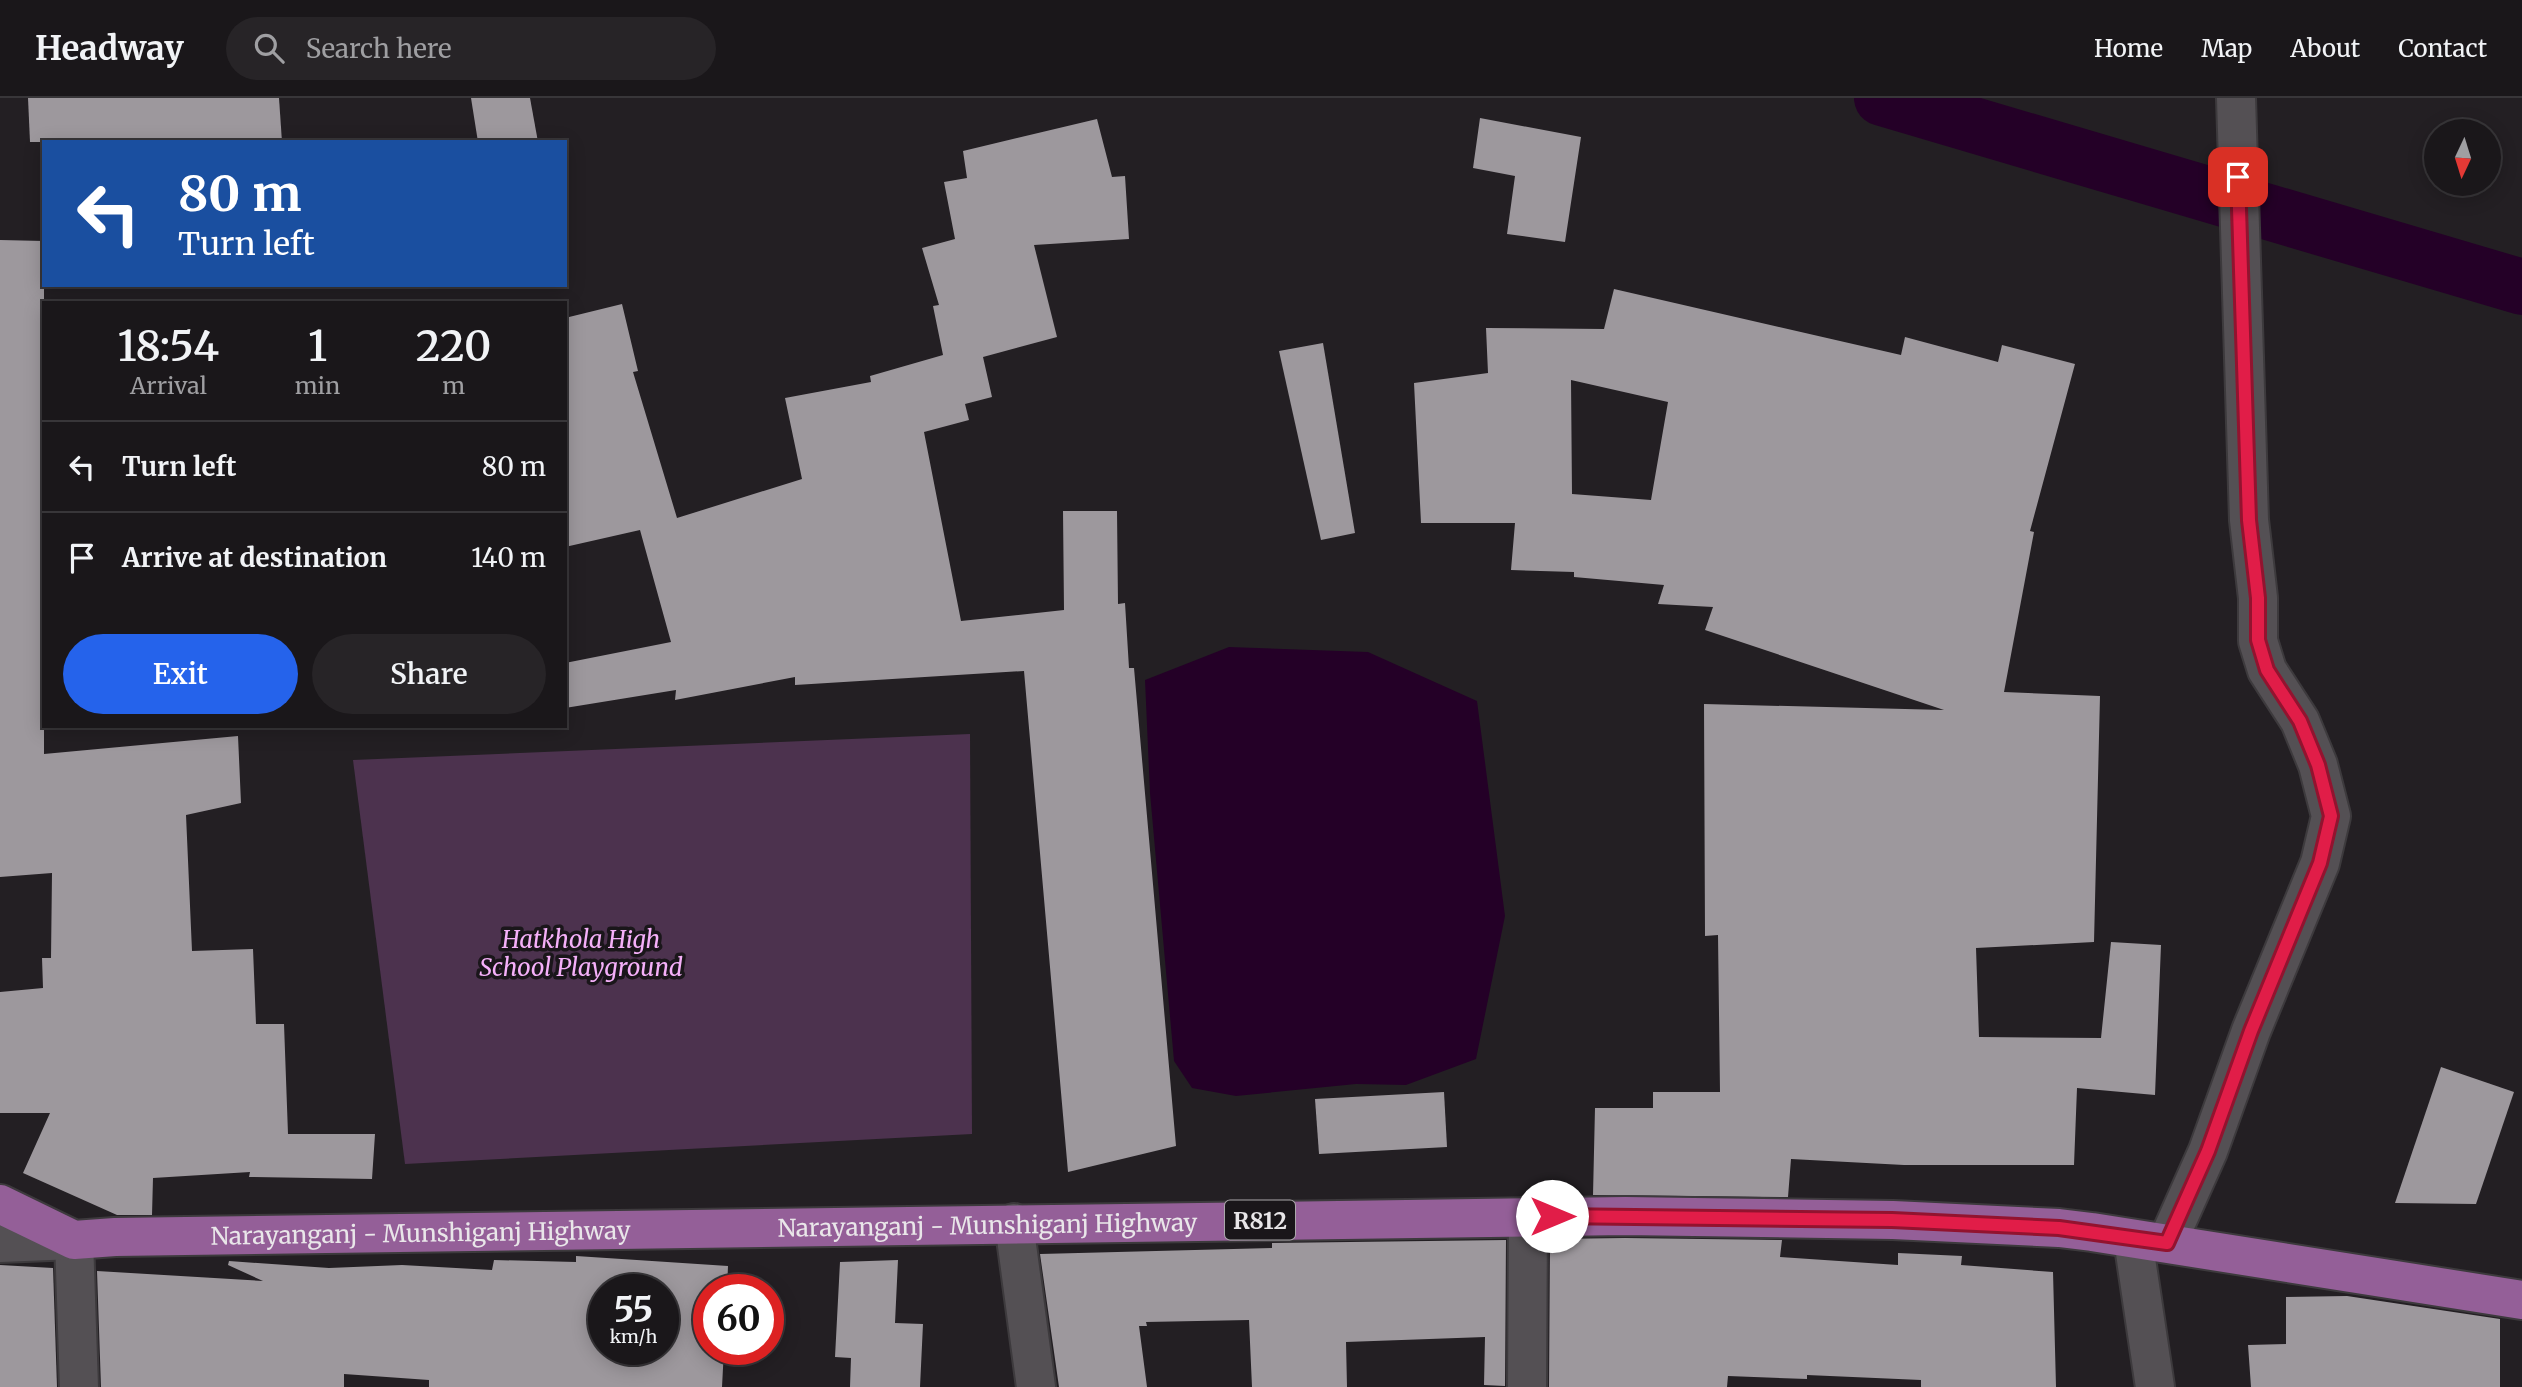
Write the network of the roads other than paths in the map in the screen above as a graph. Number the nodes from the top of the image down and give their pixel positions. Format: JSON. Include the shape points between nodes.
{"nodes":[{"id":1,"x":2236,"y":98,"type":"edge"},
{"id":2,"x":0,"y":1204,"type":"edge"},
{"id":3,"x":1528,"y":1216,"type":"junction"},
{"id":4,"x":1014,"y":1223,"type":"junction"},
{"id":5,"x":74,"y":1240,"type":"junction"},
{"id":6,"x":2150,"y":1241,"type":"junction"},
{"id":7,"x":0,"y":1242,"type":"edge"},
{"id":8,"x":2522,"y":1300,"type":"edge"},
{"id":9,"x":79,"y":1387,"type":"edge"},
{"id":10,"x":1035,"y":1387,"type":"edge"},
{"id":11,"x":1527,"y":1387,"type":"edge"},
{"id":12,"x":2155,"y":1387,"type":"edge"}],
"edges":[{"from":1,"to":6,"type":"street","via":[[2249,520],[2258,640],[2267,670],[2300,721],[2331,816],[2320,863],[2208,1151]]},
{"from":2,"to":5,"type":"main road","name":"Narayanganj - Munshiganj Highway","number":"R812"},
{"from":3,"to":4,"type":"main road","name":"Narayanganj - Munshiganj Highway","number":"R812"},
{"from":3,"to":6,"type":"main road","name":"Narayanganj - Munshiganj Highway","number":"R812","via":[[1892,1220],[2059,1228]]},
{"from":3,"to":11,"type":"street"},
{"from":4,"to":5,"type":"main road","name":"Narayanganj - Munshiganj Highway","number":"R812"},
{"from":4,"to":10,"type":"street"},
{"from":5,"to":7,"type":"street"},
{"from":5,"to":9,"type":"street"},
{"from":6,"to":8,"type":"main road","name":"Narayanganj - Munshiganj Highway","number":"R812"},
{"from":6,"to":12,"type":"street"}]}
